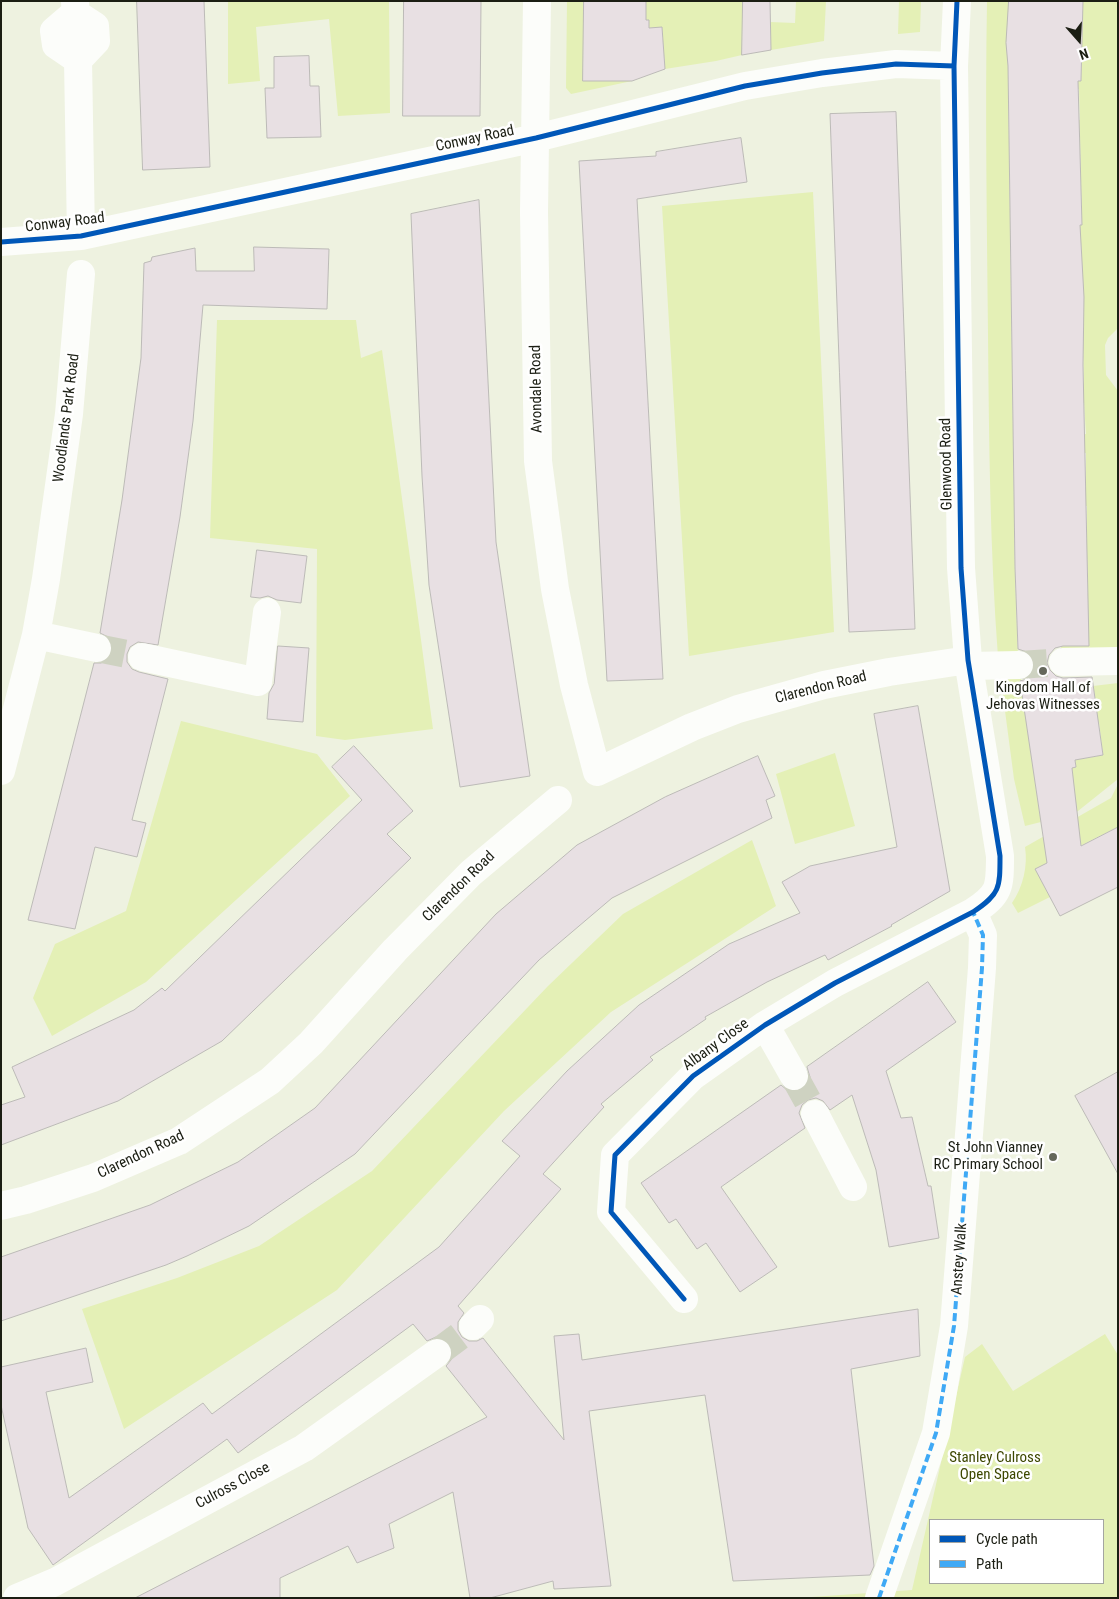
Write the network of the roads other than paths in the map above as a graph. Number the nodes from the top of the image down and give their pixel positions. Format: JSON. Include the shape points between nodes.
{"nodes":[{"id":1,"x":537,"y":1,"type":"edge"},
{"id":2,"x":957,"y":1,"type":"edge"},
{"id":3,"x":75,"y":7,"type":"edge"},
{"id":4,"x":954,"y":66,"type":"junction"},
{"id":5,"x":536,"y":138,"type":"junction"},
{"id":6,"x":81,"y":236,"type":"junction"},
{"id":7,"x":1,"y":242,"type":"edge"},
{"id":8,"x":81,"y":274,"type":"dead end"},
{"id":9,"x":267,"y":612,"type":"dead end"},
{"id":10,"x":36,"y":635,"type":"junction"},
{"id":11,"x":97,"y":648,"type":"tunnel mouth"},
{"id":12,"x":142,"y":657,"type":"tunnel mouth"},
{"id":13,"x":1118,"y":661,"type":"edge"},
{"id":14,"x":1064,"y":662,"type":"tunnel mouth"},
{"id":15,"x":968,"y":663,"type":"junction"},
{"id":16,"x":1019,"y":664,"type":"tunnel mouth"},
{"id":17,"x":10,"y":701,"type":"edge"},
{"id":18,"x":1,"y":771,"type":"edge"},
{"id":19,"x":597,"y":772,"type":"joint"},
{"id":20,"x":558,"y":800,"type":"dead end"},
{"id":21,"x":972,"y":912,"type":"junction"},
{"id":22,"x":765,"y":1025,"type":"junction"},
{"id":23,"x":794,"y":1076,"type":"tunnel mouth"},
{"id":24,"x":815,"y":1114,"type":"tunnel mouth"},
{"id":25,"x":853,"y":1187,"type":"dead end"},
{"id":26,"x":1,"y":1206,"type":"edge"},
{"id":27,"x":684,"y":1299,"type":"dead end"},
{"id":28,"x":437,"y":1353,"type":"tunnel mouth"},
{"id":29,"x":16,"y":1598,"type":"edge"},
{"id":30,"x":879,"y":1598,"type":"edge"}],
"edges":[{"from":1,"to":5,"type":"street","name":"Avondale Road"},
{"from":2,"to":4,"type":"street","name":"Glenwood Road"},
{"from":3,"to":6,"type":"street","via":[[54,31],[56,45],[78,60]]},
{"from":4,"to":5,"type":"street","name":"Conway Road","via":[[896,64],[822,73],[736,88]]},
{"from":4,"to":15,"type":"street","name":"Glenwood Road","via":[[961,568]]},
{"from":5,"to":6,"type":"street","name":"Conway Road"},
{"from":5,"to":19,"type":"street","name":"Avondale Road","via":[[538,461],[555,590],[574,685]]},
{"from":6,"to":7,"type":"street","name":"Conway Road"},
{"from":8,"to":10,"type":"street","name":"Woodlands Park Road","via":[[70,414]]},
{"from":9,"to":12,"type":"street","via":[[258,682]]},
{"from":10,"to":11,"type":"street"},
{"from":10,"to":17,"type":"street","name":"Woodlands Park Road"},
{"from":13,"to":14,"type":"street"},
{"from":15,"to":16,"type":"street","name":"Clarendon Road"},
{"from":15,"to":19,"type":"street","name":"Clarendon Road","via":[[890,672],[824,685],[738,709]]},
{"from":15,"to":21,"type":"street","name":"Glenwood Road","via":[[1000,856],[1000,883],[989,901]]},
{"from":17,"to":18,"type":"street","name":"Woodlands Park Road"},
{"from":20,"to":26,"type":"street","name":"Clarendon Road","via":[[471,873],[395,950],[311,1043],[270,1081],[178,1140],[93,1178]]},
{"from":21,"to":22,"type":"street","name":"Albany Close","via":[[835,983]]},
{"from":21,"to":30,"type":"street","name":"Anstey Walk","via":[[983,936],[982,968],[954,1326],[936,1432]]},
{"from":22,"to":23,"type":"street"},
{"from":22,"to":27,"type":"street","name":"Albany Close","via":[[693,1076],[615,1155],[611,1212]]},
{"from":24,"to":25,"type":"street"},
{"from":28,"to":29,"type":"street","name":"Culross Close","via":[[304,1448],[55,1582]]}]}
